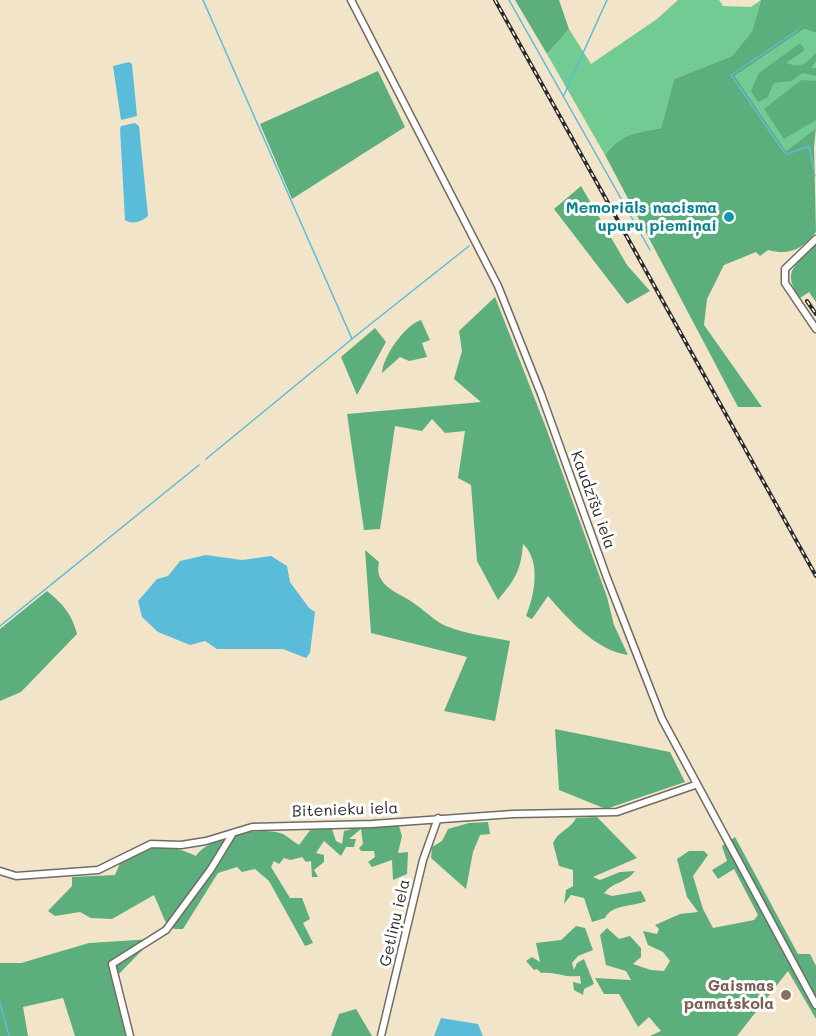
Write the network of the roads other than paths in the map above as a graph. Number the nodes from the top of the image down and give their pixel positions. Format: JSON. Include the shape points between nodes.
{"nodes":[{"id":1,"x":351,"y":0,"type":"edge"},
{"id":2,"x":816,"y":239,"type":"edge"},
{"id":3,"x":816,"y":329,"type":"edge"},
{"id":4,"x":695,"y":785,"type":"junction"},
{"id":5,"x":438,"y":818,"type":"junction"},
{"id":6,"x":233,"y":833,"type":"junction"},
{"id":7,"x":0,"y":871,"type":"edge"},
{"id":8,"x":816,"y":1005,"type":"edge"},
{"id":9,"x":130,"y":1036,"type":"edge"},
{"id":10,"x":381,"y":1036,"type":"edge"}],
"edges":[{"from":1,"to":4,"type":"street","name":"Kaudzīšu iela","via":[[498,286],[648,687]]},
{"from":2,"to":3,"type":"street","via":[[785,268],[785,283]]},
{"from":4,"to":5,"type":"street","name":"Bitenieku iela","via":[[617,812]]},
{"from":4,"to":8,"type":"street","name":"Kaudzīšu iela"},
{"from":5,"to":6,"type":"street","name":"Bitenieku iela","via":[[252,827]]},
{"from":5,"to":10,"type":"street","name":"Getliņu iela","via":[[423,860]]},
{"from":6,"to":7,"type":"street","name":"Bitenieku iela","via":[[181,845],[151,844],[98,870],[16,876]]},
{"from":6,"to":9,"type":"street","via":[[166,930],[112,964]]}]}
